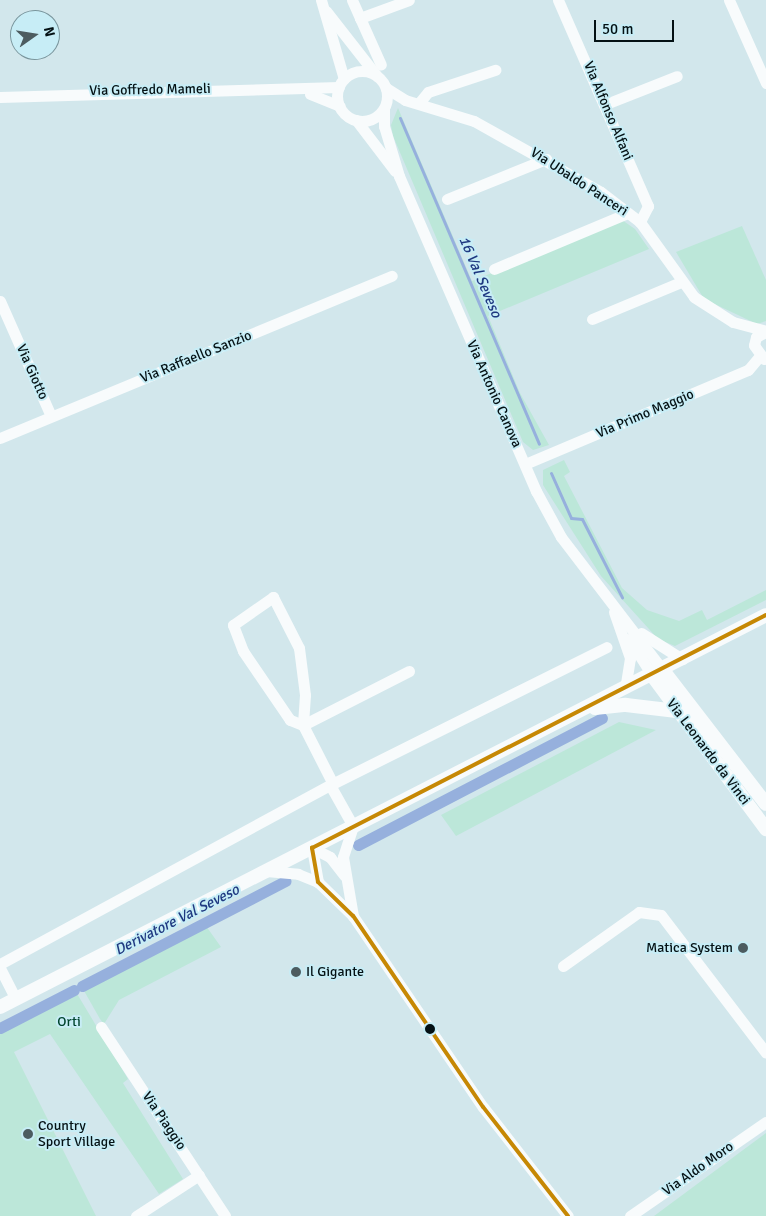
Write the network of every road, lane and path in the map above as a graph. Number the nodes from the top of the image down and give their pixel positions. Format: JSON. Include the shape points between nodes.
{"nodes":[{"id":1,"x":352,"y":0,"type":"edge"},
{"id":2,"x":409,"y":0,"type":"edge"},
{"id":3,"x":558,"y":0,"type":"edge"},
{"id":4,"x":729,"y":0,"type":"edge"},
{"id":5,"x":323,"y":5,"type":"edge"},
{"id":6,"x":360,"y":18,"type":"junction"},
{"id":7,"x":495,"y":70,"type":"dead end"},
{"id":8,"x":380,"y":71,"type":"junction"},
{"id":9,"x":677,"y":76,"type":"dead end"},
{"id":10,"x":342,"y":83,"type":"junction"},
{"id":11,"x":766,"y":83,"type":"edge"},
{"id":12,"x":386,"y":88,"type":"junction"},
{"id":13,"x":301,"y":91,"type":"junction"},
{"id":14,"x":0,"y":97,"type":"edge"},
{"id":15,"x":419,"y":103,"type":"junction"},
{"id":16,"x":606,"y":104,"type":"junction"},
{"id":17,"x":340,"y":106,"type":"junction"},
{"id":18,"x":384,"y":109,"type":"junction"},
{"id":19,"x":356,"y":120,"type":"junction"},
{"id":20,"x":546,"y":159,"type":"junction"},
{"id":21,"x":400,"y":176,"type":"junction"},
{"id":22,"x":447,"y":199,"type":"dead end"},
{"id":23,"x":628,"y":213,"type":"junction"},
{"id":24,"x":640,"y":222,"type":"junction"},
{"id":25,"x":494,"y":269,"type":"dead end"},
{"id":26,"x":392,"y":276,"type":"dead end"},
{"id":27,"x":681,"y":282,"type":"junction"},
{"id":28,"x":0,"y":301,"type":"edge"},
{"id":29,"x":592,"y":319,"type":"dead end"},
{"id":30,"x":766,"y":332,"type":"edge"},
{"id":31,"x":763,"y":358,"type":"edge"},
{"id":32,"x":51,"y":416,"type":"junction"},
{"id":33,"x":0,"y":438,"type":"edge"},
{"id":34,"x":525,"y":464,"type":"junction"},
{"id":35,"x":609,"y":601,"type":"junction"},
{"id":36,"x":766,"y":615,"type":"edge"},
{"id":37,"x":621,"y":625,"type":"junction"},
{"id":38,"x":635,"y":629,"type":"junction"},
{"id":39,"x":607,"y":647,"type":"dead end"},
{"id":40,"x":682,"y":658,"type":"junction"},
{"id":41,"x":409,"y":671,"type":"dead end"},
{"id":42,"x":657,"y":672,"type":"junction"},
{"id":43,"x":625,"y":688,"type":"junction"},
{"id":44,"x":677,"y":711,"type":"junction"},
{"id":45,"x":575,"y":712,"type":"junction"},
{"id":46,"x":303,"y":726,"type":"junction"},
{"id":47,"x":332,"y":784,"type":"junction"},
{"id":48,"x":766,"y":804,"type":"edge"},
{"id":49,"x":353,"y":826,"type":"junction"},
{"id":50,"x":766,"y":829,"type":"edge"},
{"id":51,"x":312,"y":848,"type":"junction"},
{"id":52,"x":266,"y":871,"type":"junction"},
{"id":53,"x":344,"y":875,"type":"junction"},
{"id":54,"x":318,"y":882,"type":"junction"},
{"id":55,"x":353,"y":916,"type":"junction"},
{"id":56,"x":0,"y":964,"type":"edge"},
{"id":57,"x":563,"y":966,"type":"dead end"},
{"id":58,"x":0,"y":968,"type":"edge"},
{"id":59,"x":16,"y":999,"type":"junction"},
{"id":60,"x":0,"y":1007,"type":"edge"},
{"id":61,"x":101,"y":1027,"type":"dead end"},
{"id":62,"x":766,"y":1053,"type":"edge"},
{"id":63,"x":766,"y":1122,"type":"edge"},
{"id":64,"x":200,"y":1175,"type":"junction"},
{"id":65,"x":136,"y":1216,"type":"edge"},
{"id":66,"x":225,"y":1216,"type":"edge"},
{"id":67,"x":568,"y":1216,"type":"edge"},
{"id":68,"x":630,"y":1216,"type":"edge"}],
"edges":[{"from":1,"to":6,"type":"street"},
{"from":2,"to":6,"type":"street"},
{"from":3,"to":16,"type":"street","name":"Via Alfonso Alfani"},
{"from":4,"to":11,"type":"street"},
{"from":5,"to":8,"type":"street"},
{"from":5,"to":10,"type":"street"},
{"from":6,"to":8,"type":"street"},
{"from":7,"to":15,"type":"street","via":[[428,92]]},
{"from":8,"to":10,"type":"street","via":[[357,72]]},
{"from":8,"to":12,"type":"street"},
{"from":9,"to":16,"type":"street"},
{"from":10,"to":13,"type":"street"},
{"from":10,"to":17,"type":"street"},
{"from":12,"to":15,"type":"street","name":"Via Ubaldo Panceri"},
{"from":12,"to":18,"type":"street"},
{"from":13,"to":14,"type":"street","name":"Via Goffredo Mameli","via":[[158,89]]},
{"from":13,"to":17,"type":"street"},
{"from":15,"to":20,"type":"street","name":"Via Ubaldo Panceri","via":[[474,121]]},
{"from":16,"to":24,"type":"street","name":"Via Alfonso Alfani","via":[[648,206]]},
{"from":17,"to":19,"type":"street"},
{"from":18,"to":19,"type":"street","via":[[372,119]]},
{"from":18,"to":21,"type":"street","name":"Via Antonio Canova","via":[[384,126]]},
{"from":19,"to":21,"type":"street","name":"Via Antonio Canova"},
{"from":20,"to":22,"type":"street"},
{"from":20,"to":23,"type":"street","name":"Via Ubaldo Panceri"},
{"from":21,"to":34,"type":"street","name":"Via Antonio Canova"},
{"from":23,"to":24,"type":"street","name":"Via Ubaldo Panceri"},
{"from":23,"to":25,"type":"street"},
{"from":24,"to":27,"type":"street","name":"Via Ubaldo Panceri"},
{"from":26,"to":32,"type":"street","name":"Via Raffaello Sanzio"},
{"from":27,"to":29,"type":"street"},
{"from":27,"to":30,"type":"street","name":"Via Ubaldo Panceri","via":[[712,311]]},
{"from":28,"to":32,"type":"street","name":"Via Giotto"},
{"from":30,"to":31,"type":"street","via":[[754,341]]},
{"from":31,"to":34,"type":"street","name":"Via Primo Maggio","via":[[748,370]]},
{"from":32,"to":33,"type":"street","name":"Via Raffaello Sanzio"},
{"from":34,"to":35,"type":"street","name":"Via Antonio Canova","via":[[561,537]]},
{"from":35,"to":37,"type":"street","name":"Via Antonio Canova"},
{"from":35,"to":38,"type":"street","name":"Via Antonio Canova"},
{"from":36,"to":40,"type":"main road"},
{"from":37,"to":42,"type":"street","name":"Via Antonio Canova"},
{"from":37,"to":43,"type":"street","name":"Via Antonio Canova","via":[[631,666]]},
{"from":38,"to":40,"type":"street","name":"Via Antonio Canova"},
{"from":38,"to":42,"type":"street","name":"Via Antonio Canova"},
{"from":39,"to":47,"type":"street"},
{"from":40,"to":42,"type":"main road"},
{"from":41,"to":46,"type":"street"},
{"from":42,"to":43,"type":"main road"},
{"from":42,"to":44,"type":"main road","name":"Via Leonardo da Vinci"},
{"from":42,"to":48,"type":"main road","name":"Via Leonardo da Vinci"},
{"from":43,"to":45,"type":"main road"},
{"from":44,"to":45,"type":"main road","via":[[619,705]]},
{"from":44,"to":50,"type":"main road","name":"Via Leonardo da Vinci"},
{"from":45,"to":49,"type":"main road"},
{"from":46,"to":46,"type":"street","via":[[290,720],[243,651],[233,625],[273,597],[299,648],[305,695]]},
{"from":46,"to":47,"type":"street"},
{"from":47,"to":49,"type":"street"},
{"from":47,"to":56,"type":"street"},
{"from":49,"to":51,"type":"main road"},
{"from":49,"to":53,"type":"street","via":[[344,850]]},
{"from":51,"to":52,"type":"main road"},
{"from":51,"to":53,"type":"street","via":[[330,857]]},
{"from":51,"to":54,"type":"street"},
{"from":52,"to":54,"type":"street","via":[[298,874]]},
{"from":52,"to":59,"type":"main road"},
{"from":53,"to":55,"type":"street"},
{"from":54,"to":55,"type":"street"},
{"from":55,"to":67,"type":"street","via":[[484,1107]]},
{"from":57,"to":62,"type":"street","via":[[640,912],[661,915]]},
{"from":58,"to":59,"type":"street"},
{"from":59,"to":60,"type":"main road"},
{"from":61,"to":64,"type":"street","name":"Via Piaggio"},
{"from":63,"to":68,"type":"street","name":"Via Aldo Moro"},
{"from":64,"to":65,"type":"street"},
{"from":64,"to":66,"type":"street","name":"Via Piaggio"}]}
